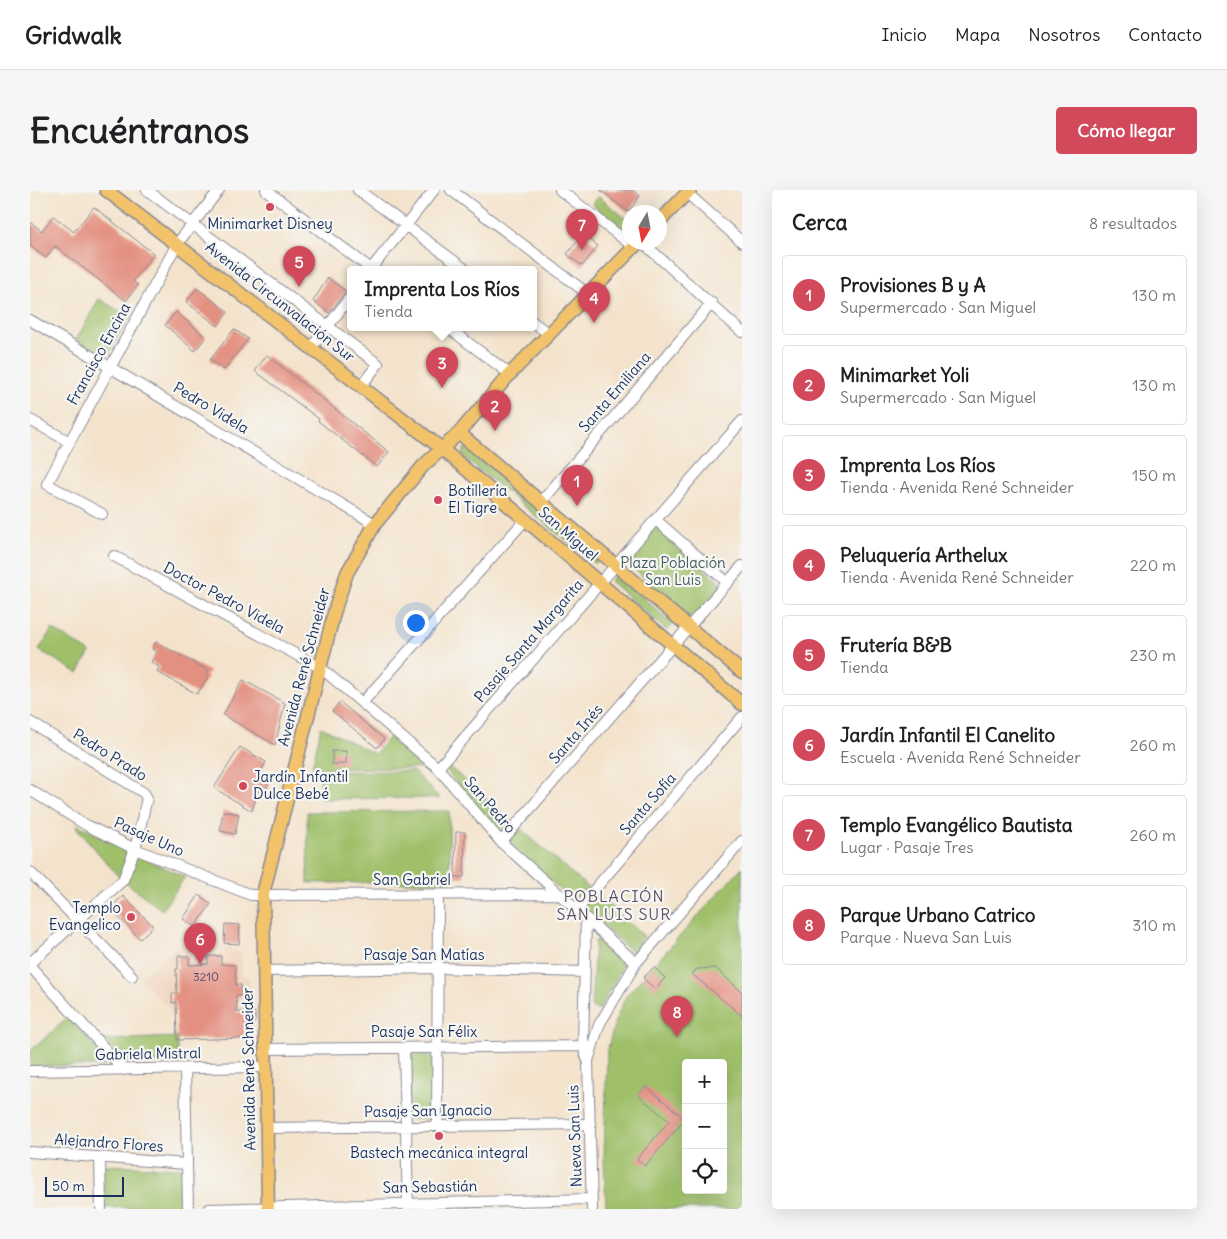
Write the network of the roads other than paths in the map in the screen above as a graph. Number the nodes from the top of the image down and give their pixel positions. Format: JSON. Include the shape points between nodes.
{"nodes":[{"id":1,"x":106,"y":190,"type":"edge"},
{"id":2,"x":147,"y":190,"type":"edge"},
{"id":3,"x":219,"y":190,"type":"edge"},
{"id":4,"x":266,"y":190,"type":"edge"},
{"id":5,"x":358,"y":190,"type":"edge"},
{"id":6,"x":434,"y":190,"type":"edge"},
{"id":7,"x":451,"y":190,"type":"edge"},
{"id":8,"x":560,"y":190,"type":"edge"},
{"id":9,"x":688,"y":191,"type":"edge"},
{"id":10,"x":667,"y":214,"type":"edge"},
{"id":11,"x":193,"y":224,"type":"junction"},
{"id":12,"x":407,"y":225,"type":"junction"},
{"id":13,"x":622,"y":233,"type":"edge"},
{"id":14,"x":742,"y":242,"type":"edge"},
{"id":15,"x":178,"y":244,"type":"junction"},
{"id":16,"x":632,"y":250,"type":"edge"},
{"id":17,"x":646,"y":250,"type":"edge"},
{"id":18,"x":367,"y":266,"type":"edge"},
{"id":19,"x":373,"y":266,"type":"edge"},
{"id":20,"x":461,"y":266,"type":"edge"},
{"id":21,"x":588,"y":294,"type":"junction"},
{"id":22,"x":347,"y":301,"type":"edge"},
{"id":23,"x":712,"y":303,"type":"junction"},
{"id":24,"x":30,"y":320,"type":"edge"},
{"id":25,"x":328,"y":325,"type":"junction"},
{"id":26,"x":537,"y":325,"type":"edge"},
{"id":27,"x":452,"y":331,"type":"edge"},
{"id":28,"x":742,"y":332,"type":"edge"},
{"id":29,"x":549,"y":334,"type":"junction"},
{"id":30,"x":311,"y":348,"type":"junction"},
{"id":31,"x":110,"y":365,"type":"junction"},
{"id":32,"x":510,"y":374,"type":"junction"},
{"id":33,"x":361,"y":386,"type":"junction"},
{"id":34,"x":30,"y":420,"type":"edge"},
{"id":35,"x":742,"y":422,"type":"edge"},
{"id":36,"x":459,"y":433,"type":"junction"},
{"id":37,"x":68,"y":441,"type":"junction"},
{"id":38,"x":441,"y":448,"type":"junction"},
{"id":39,"x":542,"y":502,"type":"junction"},
{"id":40,"x":102,"y":514,"type":"dead end"},
{"id":41,"x":526,"y":519,"type":"junction"},
{"id":42,"x":656,"y":520,"type":"junction"},
{"id":43,"x":375,"y":524,"type":"junction"},
{"id":44,"x":114,"y":556,"type":"dead end"},
{"id":45,"x":616,"y":565,"type":"junction"},
{"id":46,"x":742,"y":566,"type":"edge"},
{"id":47,"x":600,"y":583,"type":"junction"},
{"id":48,"x":728,"y":583,"type":"junction"},
{"id":49,"x":689,"y":627,"type":"junction"},
{"id":50,"x":673,"y":645,"type":"junction"},
{"id":51,"x":321,"y":668,"type":"junction"},
{"id":52,"x":742,"y":672,"type":"edge"},
{"id":53,"x":363,"y":702,"type":"junction"},
{"id":54,"x":742,"y":704,"type":"edge"},
{"id":55,"x":742,"y":717,"type":"edge"},
{"id":56,"x":30,"y":722,"type":"edge"},
{"id":57,"x":438,"y":768,"type":"junction"},
{"id":58,"x":30,"y":790,"type":"edge"},
{"id":59,"x":742,"y":841,"type":"edge"},
{"id":60,"x":501,"y":842,"type":"junction"},
{"id":61,"x":135,"y":849,"type":"junction"},
{"id":62,"x":30,"y":872,"type":"edge"},
{"id":63,"x":263,"y":894,"type":"junction"},
{"id":64,"x":560,"y":894,"type":"junction"},
{"id":65,"x":438,"y":895,"type":"junction"},
{"id":66,"x":577,"y":910,"type":"junction"},
{"id":67,"x":586,"y":918,"type":"junction"},
{"id":68,"x":77,"y":921,"type":"junction"},
{"id":69,"x":636,"y":962,"type":"junction"},
{"id":70,"x":30,"y":964,"type":"edge"},
{"id":71,"x":437,"y":968,"type":"junction"},
{"id":72,"x":264,"y":971,"type":"junction"},
{"id":73,"x":584,"y":972,"type":"junction"},
{"id":74,"x":132,"y":976,"type":"dead end"},
{"id":75,"x":583,"y":1046,"type":"junction"},
{"id":76,"x":438,"y":1047,"type":"junction"},
{"id":77,"x":404,"y":1048,"type":"junction"},
{"id":78,"x":265,"y":1049,"type":"junction"},
{"id":79,"x":588,"y":1061,"type":"junction"},
{"id":80,"x":266,"y":1067,"type":"junction"},
{"id":81,"x":185,"y":1069,"type":"junction"},
{"id":82,"x":124,"y":1070,"type":"junction"},
{"id":83,"x":30,"y":1071,"type":"edge"},
{"id":84,"x":590,"y":1124,"type":"junction"},
{"id":85,"x":437,"y":1126,"type":"junction"},
{"id":86,"x":406,"y":1127,"type":"junction"},
{"id":87,"x":266,"y":1128,"type":"junction"},
{"id":88,"x":30,"y":1152,"type":"edge"},
{"id":89,"x":100,"y":1158,"type":"junction"},
{"id":90,"x":186,"y":1164,"type":"junction"},
{"id":91,"x":592,"y":1204,"type":"edge"},
{"id":92,"x":408,"y":1206,"type":"edge"},
{"id":93,"x":268,"y":1208,"type":"edge"},
{"id":94,"x":101,"y":1209,"type":"edge"},
{"id":95,"x":188,"y":1209,"type":"edge"},
{"id":96,"x":209,"y":1209,"type":"edge"}],
"edges":[{"from":1,"to":15,"type":"main road","name":"Avenida Circunvalación Sur"},
{"from":2,"to":11,"type":"street","name":"Avenida Circunvalación Sur"},
{"from":3,"to":11,"type":"street","name":"Francisco Encina"},
{"from":4,"to":18,"type":"street"},
{"from":5,"to":12,"type":"street"},
{"from":6,"to":12,"type":"street"},
{"from":7,"to":21,"type":"street"},
{"from":8,"to":13,"type":"street"},
{"from":9,"to":10,"type":"main road"},
{"from":9,"to":14,"type":"street"},
{"from":11,"to":15,"type":"street","name":"Francisco Encina"},
{"from":11,"to":25,"type":"street","name":"Avenida Circunvalación Sur"},
{"from":12,"to":19,"type":"street"},
{"from":12,"to":20,"type":"street"},
{"from":15,"to":30,"type":"main road","name":"Avenida Circunvalación Sur"},
{"from":15,"to":31,"type":"street","name":"Francisco Encina"},
{"from":16,"to":21,"type":"main road","name":"Avenida René Schneider"},
{"from":17,"to":23,"type":"street"},
{"from":21,"to":29,"type":"main road","name":"Avenida René Schneider"},
{"from":22,"to":25,"type":"street"},
{"from":23,"to":28,"type":"street"},
{"from":23,"to":39,"type":"street","name":"Santa Emiliana"},
{"from":24,"to":31,"type":"street","name":"Pedro Videla"},
{"from":25,"to":30,"type":"street"},
{"from":25,"to":33,"type":"street","name":"Avenida Circunvalación Sur","via":[[378,364]]},
{"from":26,"to":29,"type":"street"},
{"from":27,"to":32,"type":"street"},
{"from":29,"to":32,"type":"main road","name":"Avenida René Schneider"},
{"from":30,"to":33,"type":"main road","name":"Avenida Circunvalación Sur"},
{"from":31,"to":37,"type":"street","name":"Francisco Encina"},
{"from":31,"to":43,"type":"street","name":"Pedro Videla"},
{"from":32,"to":36,"type":"main road","name":"Avenida René Schneider"},
{"from":33,"to":38,"type":"main road","name":"Avenida Circunvalación Sur"},
{"from":34,"to":37,"type":"street"},
{"from":35,"to":42,"type":"street","name":"Pasaje Santa Margarita"},
{"from":36,"to":38,"type":"main road","name":"Avenida René Schneider"},
{"from":36,"to":39,"type":"main road","name":"San Miguel"},
{"from":37,"to":40,"type":"street","name":"Francisco Encina","via":[[46,484]]},
{"from":38,"to":41,"type":"main road","name":"San Miguel"},
{"from":38,"to":43,"type":"main road","name":"Avenida René Schneider"},
{"from":39,"to":45,"type":"main road","name":"San Miguel"},
{"from":41,"to":47,"type":"main road","name":"San Miguel"},
{"from":41,"to":53,"type":"street"},
{"from":42,"to":45,"type":"street","name":"Pasaje Santa Margarita"},
{"from":42,"to":48,"type":"street"},
{"from":43,"to":51,"type":"main road","name":"Avenida René Schneider","via":[[344,580]]},
{"from":44,"to":51,"type":"street","name":"Doctor Pedro Videla"},
{"from":45,"to":47,"type":"street","name":"Pasaje Santa Margarita"},
{"from":45,"to":49,"type":"main road","name":"San Miguel"},
{"from":46,"to":48,"type":"street","name":"Santa Inés"},
{"from":47,"to":50,"type":"main road","name":"San Miguel"},
{"from":47,"to":57,"type":"street","name":"Pasaje Santa Margarita"},
{"from":48,"to":49,"type":"street","name":"Santa Inés"},
{"from":49,"to":50,"type":"street","name":"Santa Inés"},
{"from":49,"to":52,"type":"main road","name":"San Miguel"},
{"from":50,"to":54,"type":"main road","name":"San Miguel"},
{"from":50,"to":60,"type":"street","name":"Santa Inés"},
{"from":51,"to":53,"type":"street","name":"San Pedro"},
{"from":51,"to":63,"type":"main road","name":"Avenida René Schneider"},
{"from":53,"to":57,"type":"street","name":"San Pedro"},
{"from":55,"to":66,"type":"street","name":"Santa Sofía"},
{"from":56,"to":61,"type":"street","name":"Pedro Prado","via":[[144,793],[147,798]]},
{"from":57,"to":60,"type":"street","name":"San Pedro"},
{"from":58,"to":61,"type":"street","name":"Pasaje Uno"},
{"from":59,"to":69,"type":"street","name":"Nueva San Luis"},
{"from":60,"to":64,"type":"street","name":"San Pedro"},
{"from":61,"to":63,"type":"street","name":"Pasaje Uno","via":[[251,895]]},
{"from":61,"to":68,"type":"street","name":"Pedro Prado","via":[[123,880]]},
{"from":62,"to":68,"type":"street"},
{"from":63,"to":65,"type":"street","name":"San Gabriel"},
{"from":63,"to":72,"type":"main road","name":"Avenida René Schneider"},
{"from":64,"to":65,"type":"street","name":"San Gabriel"},
{"from":64,"to":66,"type":"street","name":"San Pedro"},
{"from":65,"to":71,"type":"street"},
{"from":66,"to":67,"type":"street","name":"San Pedro"},
{"from":67,"to":69,"type":"street","name":"San Pedro"},
{"from":67,"to":73,"type":"street","name":"Nueva San Luis"},
{"from":68,"to":70,"type":"street","name":"Pedro Prado"},
{"from":68,"to":74,"type":"street"},
{"from":69,"to":79,"type":"street","name":"Nueva San Luis","via":[[599,1025]]},
{"from":70,"to":82,"type":"street"},
{"from":71,"to":72,"type":"street","name":"Pasaje San Matías"},
{"from":71,"to":73,"type":"street","name":"Pasaje San Matías"},
{"from":71,"to":76,"type":"street"},
{"from":72,"to":78,"type":"main road","name":"Avenida René Schneider"},
{"from":73,"to":75,"type":"street","name":"Nueva San Luis"},
{"from":75,"to":76,"type":"street","name":"Pasaje San Félix"},
{"from":75,"to":79,"type":"street","name":"Nueva San Luis"},
{"from":76,"to":77,"type":"street","name":"Pasaje San Félix"},
{"from":76,"to":85,"type":"street"},
{"from":77,"to":78,"type":"street","name":"Pasaje San Félix"},
{"from":77,"to":86,"type":"street"},
{"from":78,"to":80,"type":"main road","name":"Avenida René Schneider"},
{"from":79,"to":84,"type":"street","name":"Nueva San Luis"},
{"from":80,"to":81,"type":"street","name":"Gabriela Mistral"},
{"from":80,"to":87,"type":"main road","name":"Avenida René Schneider"},
{"from":81,"to":82,"type":"street","name":"Gabriela Mistral"},
{"from":81,"to":90,"type":"street"},
{"from":82,"to":83,"type":"street","name":"Gabriela Mistral"},
{"from":84,"to":85,"type":"street","name":"Pasaje San Ignacio"},
{"from":84,"to":91,"type":"street","name":"Nueva San Luis"},
{"from":85,"to":86,"type":"street","name":"Pasaje San Ignacio"},
{"from":86,"to":87,"type":"street","name":"Pasaje San Ignacio"},
{"from":86,"to":92,"type":"street"},
{"from":87,"to":93,"type":"main road","name":"Avenida René Schneider"},
{"from":88,"to":89,"type":"street","name":"Alejandro Flores"},
{"from":89,"to":90,"type":"street","name":"Alejandro Flores"},
{"from":89,"to":94,"type":"street"},
{"from":90,"to":95,"type":"street"},
{"from":91,"to":92,"type":"street","name":"San Sebastián"},
{"from":92,"to":93,"type":"street","name":"San Sebastián"},
{"from":93,"to":96,"type":"street","name":"San Sebastián"}]}
